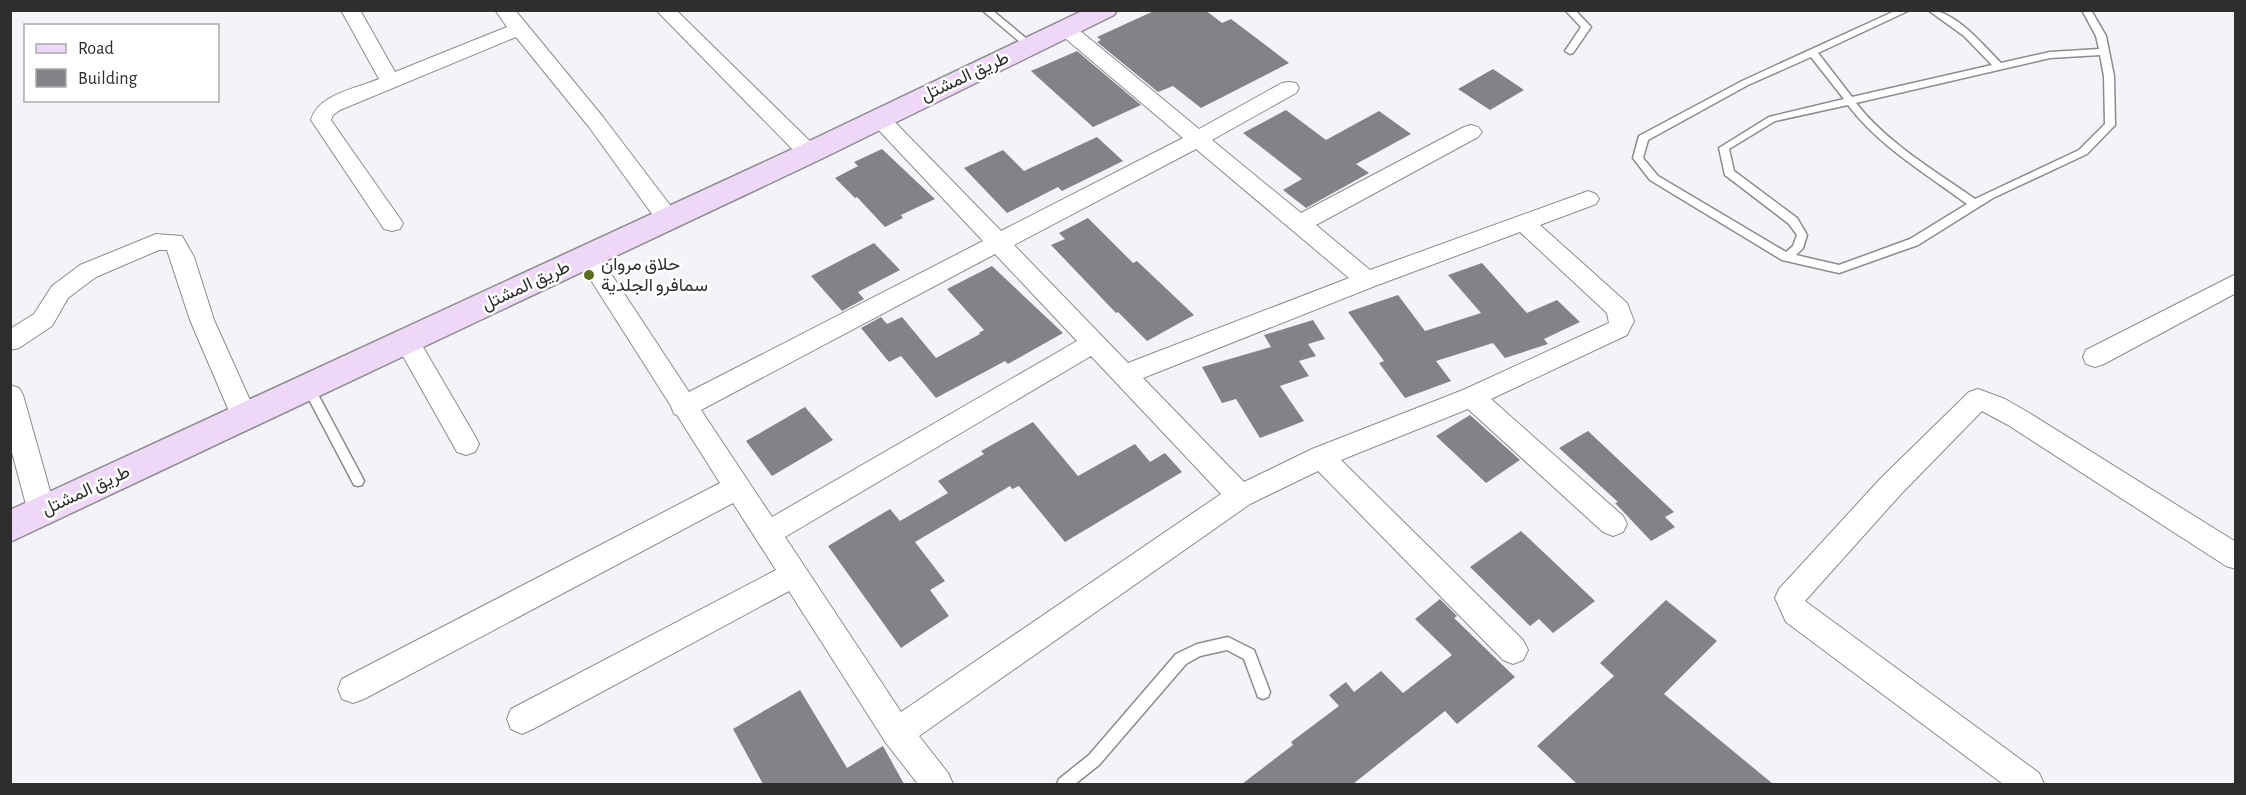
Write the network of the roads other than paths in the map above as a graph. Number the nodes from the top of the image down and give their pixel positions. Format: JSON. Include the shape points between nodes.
{"nodes":[{"id":1,"x":350,"y":10,"type":"edge"},
{"id":2,"x":504,"y":10,"type":"edge"},
{"id":3,"x":665,"y":10,"type":"edge"},
{"id":4,"x":986,"y":10,"type":"edge"},
{"id":5,"x":1105,"y":10,"type":"edge"},
{"id":6,"x":1569,"y":10,"type":"edge"},
{"id":7,"x":1906,"y":10,"type":"edge"},
{"id":8,"x":1932,"y":10,"type":"edge"},
{"id":9,"x":2086,"y":10,"type":"edge"},
{"id":10,"x":519,"y":29,"type":"junction"},
{"id":11,"x":1066,"y":29,"type":"junction"},
{"id":12,"x":1030,"y":46,"type":"junction"},
{"id":13,"x":1570,"y":51,"type":"dead end"},
{"id":14,"x":2104,"y":52,"type":"junction"},
{"id":15,"x":1812,"y":54,"type":"junction"},
{"id":16,"x":1999,"y":67,"type":"junction"},
{"id":17,"x":391,"y":82,"type":"junction"},
{"id":18,"x":1289,"y":88,"type":"dead end"},
{"id":19,"x":1850,"y":100,"type":"junction"},
{"id":20,"x":879,"y":118,"type":"junction"},
{"id":21,"x":1471,"y":132,"type":"dead end"},
{"id":22,"x":1197,"y":139,"type":"junction"},
{"id":23,"x":809,"y":153,"type":"junction"},
{"id":24,"x":1588,"y":199,"type":"dead end"},
{"id":25,"x":1974,"y":204,"type":"junction"},
{"id":26,"x":668,"y":219,"type":"junction"},
{"id":27,"x":1523,"y":222,"type":"junction"},
{"id":28,"x":392,"y":223,"type":"dead end"},
{"id":29,"x":1299,"y":224,"type":"junction"},
{"id":30,"x":998,"y":243,"type":"junction"},
{"id":31,"x":588,"y":257,"type":"junction"},
{"id":32,"x":1786,"y":257,"type":"junction"},
{"id":33,"x":1367,"y":280,"type":"junction"},
{"id":34,"x":2235,"y":282,"type":"edge"},
{"id":35,"x":10,"y":341,"type":"edge"},
{"id":36,"x":407,"y":342,"type":"junction"},
{"id":37,"x":1094,"y":343,"type":"junction"},
{"id":38,"x":2095,"y":357,"type":"dead end"},
{"id":39,"x":1124,"y":375,"type":"junction"},
{"id":40,"x":309,"y":388,"type":"junction"},
{"id":41,"x":10,"y":395,"type":"edge"},
{"id":42,"x":1472,"y":397,"type":"junction"},
{"id":43,"x":683,"y":407,"type":"junction"},
{"id":44,"x":245,"y":418,"type":"junction"},
{"id":45,"x":466,"y":444,"type":"dead end"},
{"id":46,"x":1321,"y":457,"type":"junction"},
{"id":47,"x":358,"y":481,"type":"dead end"},
{"id":48,"x":736,"y":488,"type":"junction"},
{"id":49,"x":1240,"y":496,"type":"junction"},
{"id":50,"x":42,"y":512,"type":"junction"},
{"id":51,"x":1613,"y":524,"type":"dead end"},
{"id":52,"x":10,"y":527,"type":"edge"},
{"id":53,"x":767,"y":534,"type":"junction"},
{"id":54,"x":2235,"y":557,"type":"edge"},
{"id":55,"x":793,"y":575,"type":"junction"},
{"id":56,"x":1513,"y":650,"type":"dead end"},
{"id":57,"x":353,"y":689,"type":"dead end"},
{"id":58,"x":1263,"y":692,"type":"dead end"},
{"id":59,"x":522,"y":719,"type":"dead end"},
{"id":60,"x":897,"y":733,"type":"junction"},
{"id":61,"x":937,"y":784,"type":"edge"},
{"id":62,"x":1064,"y":784,"type":"edge"},
{"id":63,"x":2028,"y":784,"type":"edge"}],
"edges":[{"from":1,"to":17,"type":"street"},
{"from":2,"to":10,"type":"street"},
{"from":3,"to":23,"type":"street"},
{"from":4,"to":12,"type":"lane"},
{"from":5,"to":11,"type":"main road","name":"طريق المشتل"},
{"from":6,"to":13,"type":"lane","via":[[1586,27]]},
{"from":7,"to":15,"type":"lane"},
{"from":8,"to":16,"type":"lane","via":[[1967,34]]},
{"from":9,"to":14,"type":"lane","via":[[2101,36]]},
{"from":10,"to":17,"type":"street"},
{"from":10,"to":26,"type":"street","via":[[596,122]]},
{"from":11,"to":12,"type":"main road","name":"طريق المشتل"},
{"from":11,"to":22,"type":"street"},
{"from":12,"to":20,"type":"main road","name":"طريق المشتل"},
{"from":14,"to":16,"type":"lane","via":[[2050,55]]},
{"from":14,"to":25,"type":"lane","via":[[2109,76],[2110,125],[2083,152]]},
{"from":15,"to":19,"type":"lane"},
{"from":15,"to":32,"type":"lane","via":[[1745,83],[1643,138],[1638,158],[1654,178]]},
{"from":16,"to":19,"type":"lane"},
{"from":17,"to":28,"type":"street","via":[[333,105],[323,112],[321,120]]},
{"from":18,"to":22,"type":"street"},
{"from":19,"to":25,"type":"lane","via":[[1885,139]]},
{"from":19,"to":32,"type":"lane","via":[[1772,118],[1724,148],[1729,172],[1793,221],[1802,235],[1798,248]]},
{"from":20,"to":23,"type":"main road","name":"طريق المشتل"},
{"from":20,"to":30,"type":"street"},
{"from":21,"to":29,"type":"street"},
{"from":22,"to":29,"type":"street"},
{"from":22,"to":30,"type":"street"},
{"from":23,"to":26,"type":"main road","name":"طريق المشتل"},
{"from":24,"to":27,"type":"street"},
{"from":25,"to":32,"type":"lane","via":[[1914,242],[1839,269]]},
{"from":26,"to":31,"type":"main road","name":"طريق المشتل"},
{"from":27,"to":33,"type":"street"},
{"from":27,"to":42,"type":"street","via":[[1618,309],[1622,321],[1618,329]]},
{"from":29,"to":33,"type":"street"},
{"from":30,"to":37,"type":"street"},
{"from":30,"to":43,"type":"street"},
{"from":31,"to":36,"type":"main road","name":"طريق المشتل"},
{"from":31,"to":43,"type":"street"},
{"from":33,"to":39,"type":"street"},
{"from":34,"to":38,"type":"street"},
{"from":35,"to":44,"type":"street","via":[[43,320],[60,292],[88,271],[156,242],[174,242],[202,320]]},
{"from":36,"to":40,"type":"main road","name":"طريق المشتل"},
{"from":36,"to":45,"type":"street"},
{"from":37,"to":39,"type":"street"},
{"from":37,"to":53,"type":"street"},
{"from":39,"to":49,"type":"street"},
{"from":40,"to":44,"type":"main road","name":"طريق المشتل"},
{"from":40,"to":47,"type":"lane"},
{"from":41,"to":50,"type":"street"},
{"from":42,"to":46,"type":"street"},
{"from":42,"to":51,"type":"street"},
{"from":43,"to":48,"type":"street"},
{"from":44,"to":50,"type":"main road","name":"طريق المشتل"},
{"from":46,"to":49,"type":"street"},
{"from":46,"to":56,"type":"street"},
{"from":48,"to":53,"type":"street"},
{"from":48,"to":57,"type":"street"},
{"from":49,"to":60,"type":"street"},
{"from":50,"to":52,"type":"main road","name":"طريق المشتل"},
{"from":53,"to":55,"type":"street"},
{"from":54,"to":63,"type":"street","via":[[2017,418],[1978,399],[1788,598],[1796,613]]},
{"from":55,"to":59,"type":"street"},
{"from":55,"to":60,"type":"street"},
{"from":58,"to":62,"type":"lane","via":[[1249,655],[1228,644],[1197,650],[1181,658],[1094,760]]},
{"from":60,"to":61,"type":"street"}]}
